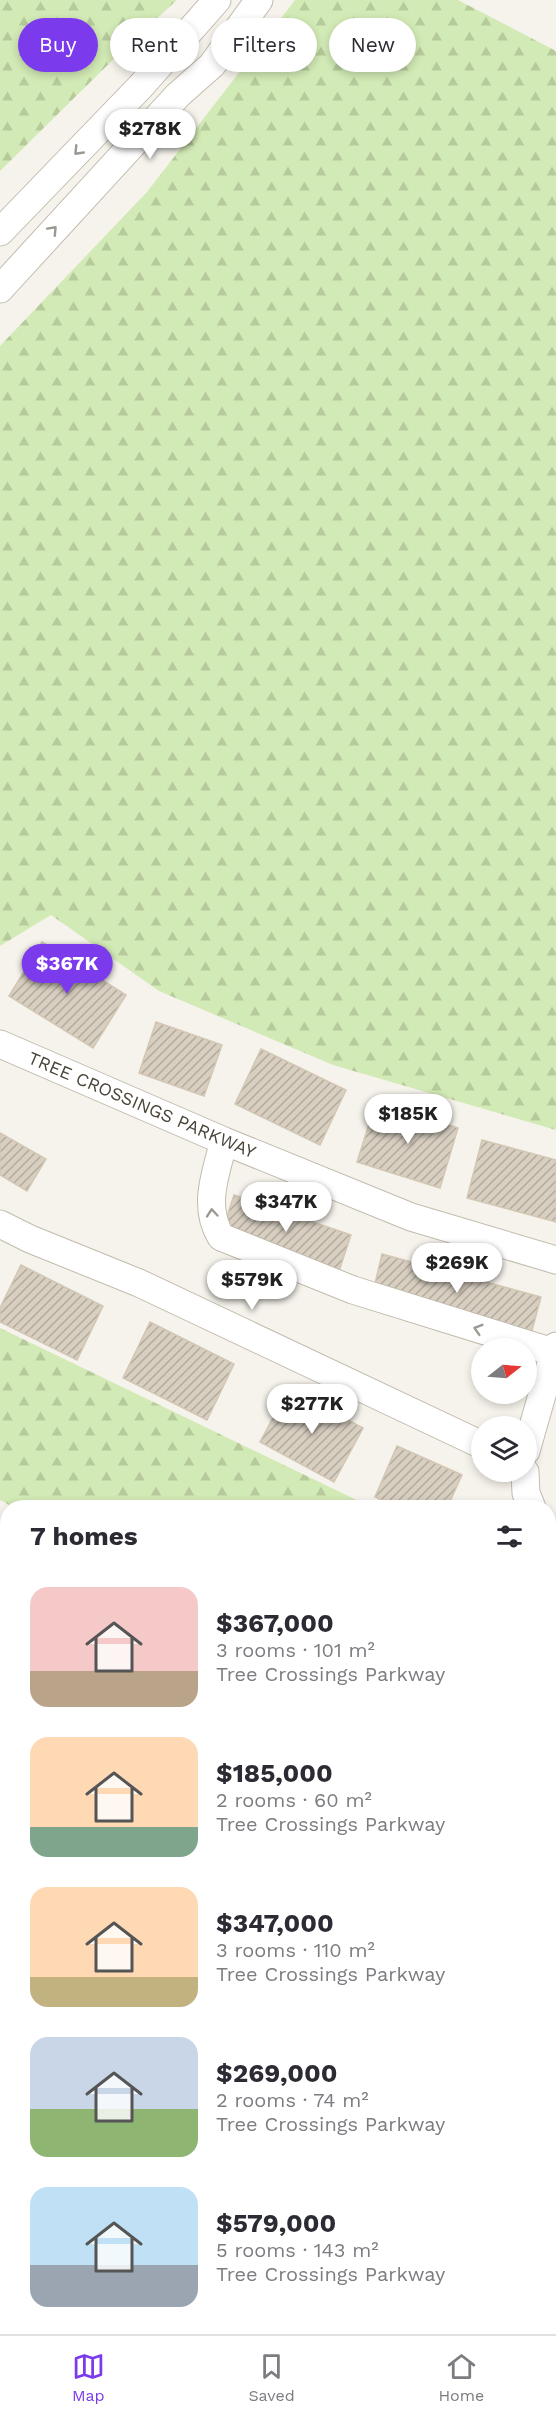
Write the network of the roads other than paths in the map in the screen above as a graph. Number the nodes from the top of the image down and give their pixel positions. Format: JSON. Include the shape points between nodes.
{"nodes":[{"id":1,"x":217,"y":0,"type":"edge"},
{"id":2,"x":259,"y":0,"type":"edge"},
{"id":3,"x":2,"y":225,"type":"edge"},
{"id":4,"x":33,"y":250,"type":"junction"},
{"id":5,"x":0,"y":289,"type":"edge"},
{"id":6,"x":0,"y":1044,"type":"edge"},
{"id":7,"x":224,"y":1141,"type":"junction"},
{"id":8,"x":0,"y":1224,"type":"edge"},
{"id":9,"x":556,"y":1260,"type":"edge"},
{"id":10,"x":555,"y":1350,"type":"edge"},
{"id":11,"x":536,"y":1416,"type":"edge"},
{"id":12,"x":471,"y":1440,"type":"edge"},
{"id":13,"x":525,"y":1482,"type":"edge"},
{"id":14,"x":529,"y":1500,"type":"edge"}],
"edges":[{"from":1,"to":3,"type":"street","one_way":true,"via":[[141,86]]},
{"from":4,"to":2,"type":"street","one_way":true,"via":[[178,95],[212,65]]},
{"from":3,"to":4,"type":"street"},
{"from":4,"to":5,"type":"street"},
{"from":6,"to":7,"type":"street","name":"TREE CROSSINGS PARKWAY"},
{"from":7,"to":9,"type":"street","name":"TREE CROSSINGS PARKWAY","via":[[411,1217]]},
{"from":10,"to":7,"type":"street","one_way":true,"via":[[353,1290],[220,1236],[212,1222],[210,1197]]},
{"from":8,"to":12,"type":"street","via":[[140,1283]]},
{"from":10,"to":11,"type":"street"},
{"from":13,"to":14,"type":"street"}]}
